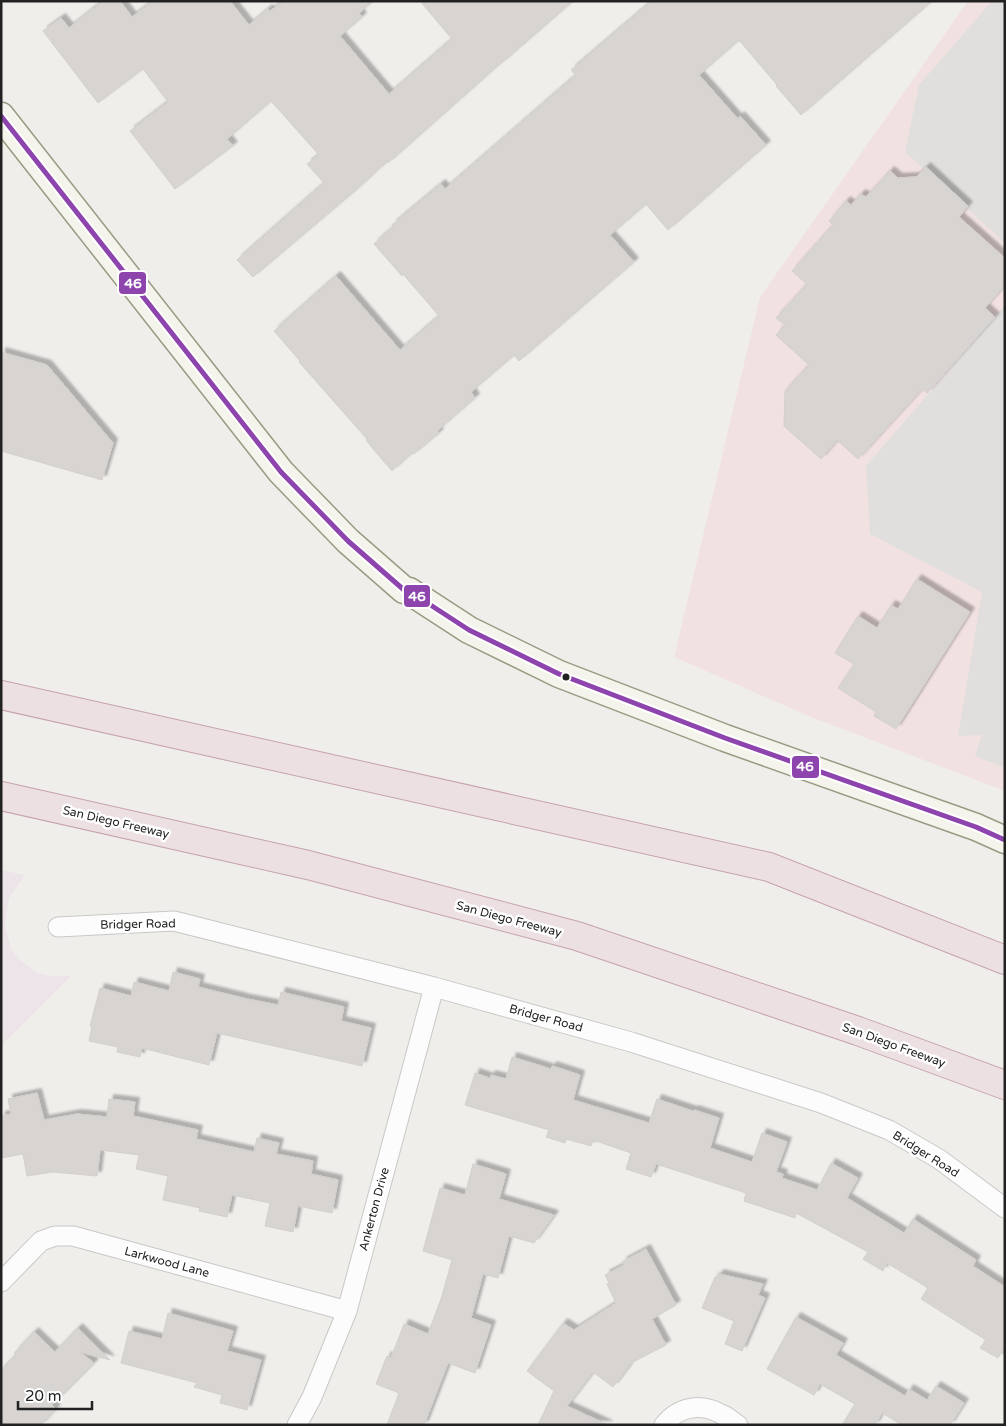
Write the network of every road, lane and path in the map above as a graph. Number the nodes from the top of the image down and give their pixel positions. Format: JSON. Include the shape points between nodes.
{"nodes":[{"id":1,"x":1,"y":116,"type":"edge"},
{"id":2,"x":1,"y":695,"type":"edge"},
{"id":3,"x":1,"y":796,"type":"edge"},
{"id":4,"x":1005,"y":840,"type":"edge"},
{"id":5,"x":58,"y":927,"type":"dead end"},
{"id":6,"x":1005,"y":960,"type":"edge"},
{"id":7,"x":434,"y":987,"type":"junction"},
{"id":8,"x":1005,"y":1085,"type":"edge"},
{"id":9,"x":1005,"y":1208,"type":"edge"},
{"id":10,"x":1,"y":1282,"type":"edge"},
{"id":11,"x":347,"y":1311,"type":"junction"},
{"id":12,"x":297,"y":1425,"type":"edge"},
{"id":13,"x":664,"y":1425,"type":"edge"},
{"id":14,"x":738,"y":1425,"type":"edge"}],
"edges":[{"from":1,"to":4,"type":"main road","via":[[281,472],[348,541],[404,590],[469,630],[559,674]]},
{"from":2,"to":6,"type":"highway","via":[[770,868]]},
{"from":3,"to":8,"type":"highway","name":"San Diego Freeway","via":[[308,865],[577,936],[858,1031]]},
{"from":5,"to":7,"type":"street","name":"Bridger Road","via":[[174,922]]},
{"from":7,"to":9,"type":"street","name":"Bridger Road","via":[[631,1042],[821,1103],[890,1130],[939,1159]]},
{"from":7,"to":11,"type":"street","name":"Ankerton Drive"},
{"from":10,"to":11,"type":"street","name":"Larkwood Lane","via":[[41,1241],[55,1236],[72,1236]]},
{"from":11,"to":12,"type":"street","name":"Ankerton Drive"},
{"from":13,"to":14,"type":"street","via":[[679,1411],[698,1407],[722,1414]]}]}
